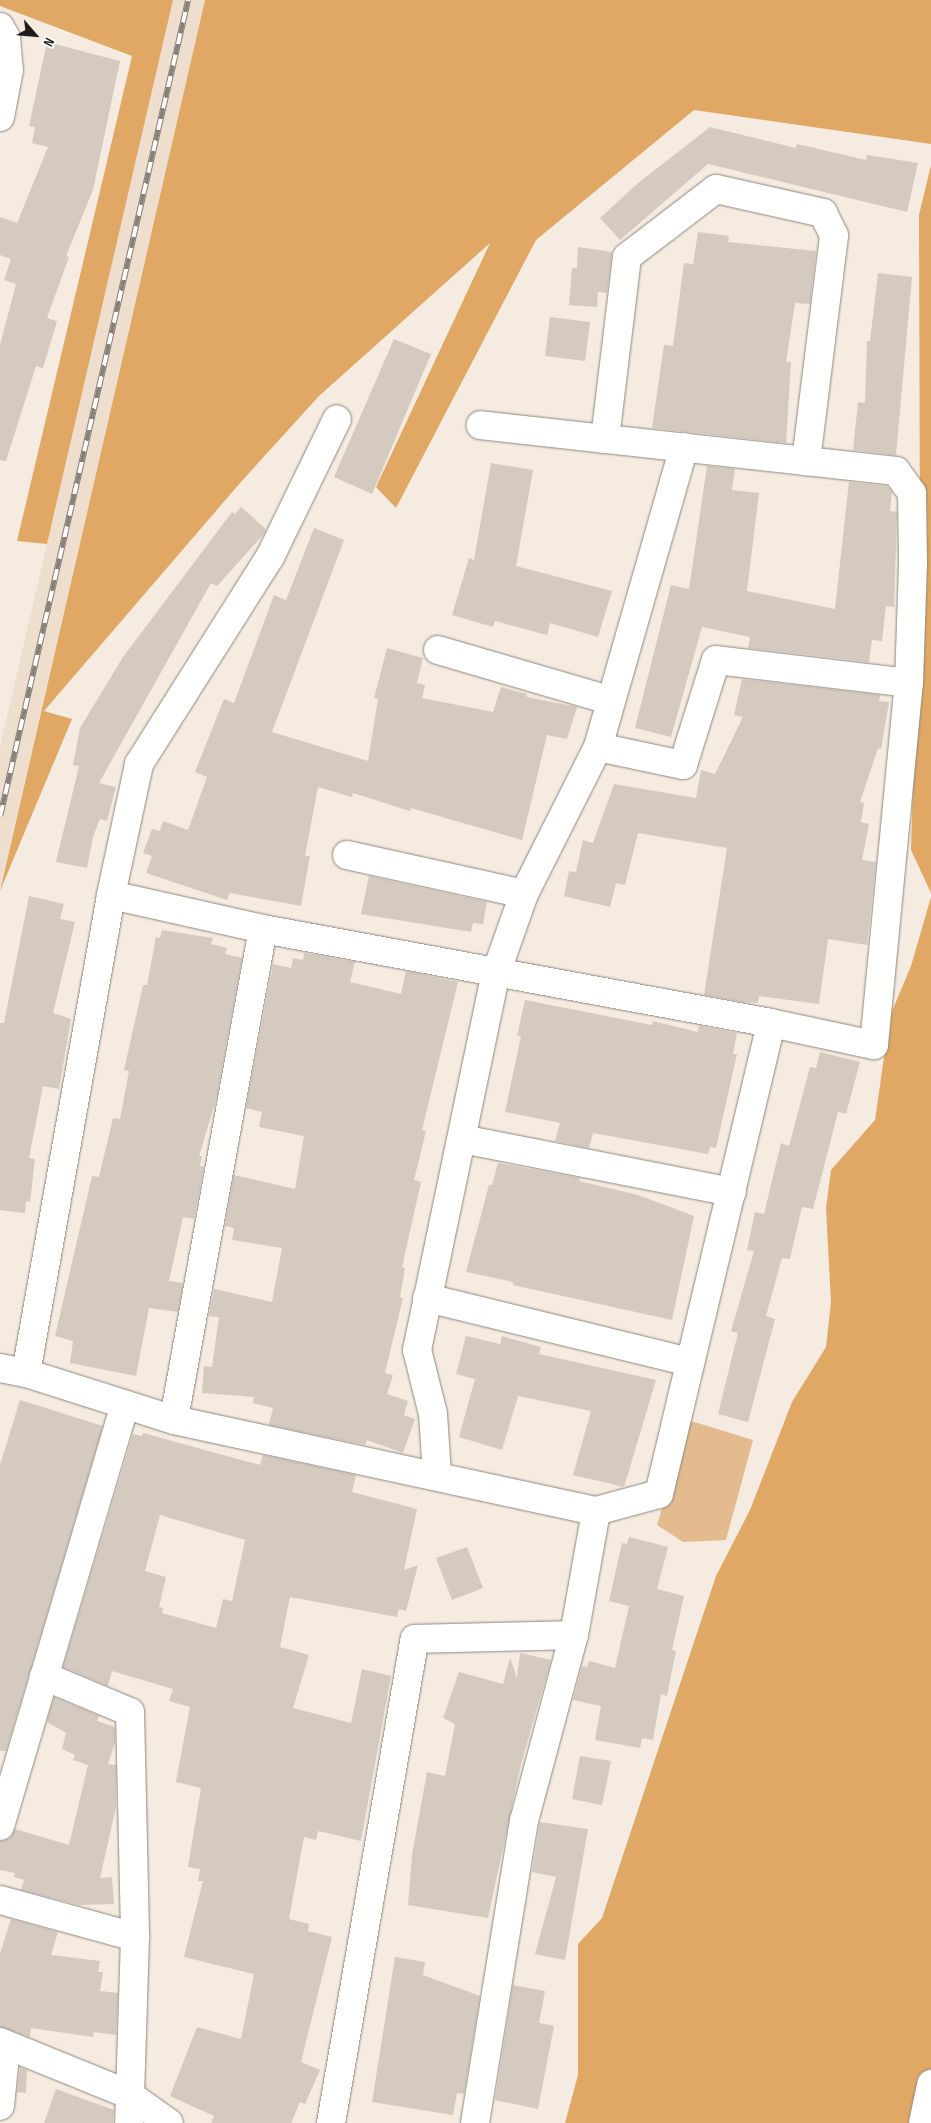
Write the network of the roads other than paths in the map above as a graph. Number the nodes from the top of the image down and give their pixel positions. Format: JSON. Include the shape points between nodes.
{"nodes":[{"id":1,"x":0,"y":27,"type":"edge"},
{"id":2,"x":0,"y":117,"type":"edge"},
{"id":3,"x":337,"y":419,"type":"dead end"},
{"id":4,"x":481,"y":425,"type":"dead end"},
{"id":5,"x":605,"y":438,"type":"junction"},
{"id":6,"x":684,"y":447,"type":"junction"},
{"id":7,"x":806,"y":461,"type":"junction"},
{"id":8,"x":438,"y":650,"type":"dead end"},
{"id":9,"x":909,"y":683,"type":"junction"},
{"id":10,"x":609,"y":700,"type":"junction"},
{"id":11,"x":598,"y":747,"type":"junction"},
{"id":12,"x":347,"y":855,"type":"dead end"},
{"id":13,"x":524,"y":894,"type":"junction"},
{"id":14,"x":111,"y":895,"type":"junction"},
{"id":15,"x":263,"y":928,"type":"junction"},
{"id":16,"x":496,"y":973,"type":"junction"},
{"id":17,"x":771,"y":1022,"type":"junction"},
{"id":18,"x":462,"y":1139,"type":"junction"},
{"id":19,"x":732,"y":1192,"type":"junction"},
{"id":20,"x":427,"y":1298,"type":"junction"},
{"id":21,"x":690,"y":1362,"type":"junction"},
{"id":22,"x":13,"y":1371,"type":"edge"},
{"id":23,"x":125,"y":1405,"type":"junction"},
{"id":24,"x":174,"y":1420,"type":"junction"},
{"id":25,"x":437,"y":1474,"type":"junction"},
{"id":26,"x":596,"y":1511,"type":"junction"},
{"id":27,"x":574,"y":1636,"type":"junction"},
{"id":28,"x":44,"y":1676,"type":"junction"},
{"id":29,"x":0,"y":1826,"type":"edge"},
{"id":30,"x":0,"y":1900,"type":"edge"},
{"id":31,"x":135,"y":1938,"type":"junction"},
{"id":32,"x":3,"y":2043,"type":"edge"},
{"id":33,"x":931,"y":2084,"type":"edge"},
{"id":34,"x":128,"y":2094,"type":"junction"},
{"id":35,"x":0,"y":2106,"type":"edge"},
{"id":36,"x":129,"y":2123,"type":"edge"},
{"id":37,"x":169,"y":2123,"type":"edge"},
{"id":38,"x":331,"y":2123,"type":"edge"},
{"id":39,"x":475,"y":2123,"type":"edge"},
{"id":40,"x":923,"y":2123,"type":"edge"}],
"edges":[{"from":1,"to":2,"type":"street","via":[[6,38],[9,70]]},
{"from":3,"to":14,"type":"street","via":[[270,557],[139,764]]},
{"from":4,"to":5,"type":"street"},
{"from":5,"to":6,"type":"street"},
{"from":5,"to":7,"type":"street","via":[[627,257],[716,189],[823,213],[834,236]]},
{"from":6,"to":7,"type":"street"},
{"from":6,"to":10,"type":"street"},
{"from":7,"to":9,"type":"street","via":[[896,471],[912,493]]},
{"from":8,"to":10,"type":"street"},
{"from":9,"to":11,"type":"street","via":[[716,660],[683,765]]},
{"from":9,"to":17,"type":"street","via":[[874,1045]]},
{"from":10,"to":11,"type":"street"},
{"from":11,"to":13,"type":"street"},
{"from":12,"to":13,"type":"street"},
{"from":13,"to":16,"type":"street"},
{"from":14,"to":15,"type":"street"},
{"from":14,"to":22,"type":"street"},
{"from":15,"to":16,"type":"street"},
{"from":15,"to":24,"type":"street"},
{"from":16,"to":17,"type":"street"},
{"from":16,"to":18,"type":"street"},
{"from":17,"to":19,"type":"street"},
{"from":18,"to":19,"type":"street"},
{"from":18,"to":20,"type":"street"},
{"from":19,"to":21,"type":"street"},
{"from":20,"to":21,"type":"street"},
{"from":20,"to":25,"type":"street","via":[[418,1350],[433,1414]]},
{"from":21,"to":26,"type":"street","via":[[659,1494]]},
{"from":22,"to":23,"type":"street"},
{"from":23,"to":24,"type":"street"},
{"from":23,"to":28,"type":"street"},
{"from":24,"to":25,"type":"street"},
{"from":25,"to":26,"type":"street"},
{"from":26,"to":27,"type":"street"},
{"from":27,"to":38,"type":"street","via":[[415,1639]]},
{"from":27,"to":39,"type":"street","via":[[524,1821]]},
{"from":28,"to":29,"type":"street"},
{"from":28,"to":31,"type":"street","via":[[130,1712]]},
{"from":30,"to":31,"type":"street"},
{"from":31,"to":34,"type":"street"},
{"from":32,"to":34,"type":"street"},
{"from":32,"to":35,"type":"street"},
{"from":33,"to":40,"type":"street"},
{"from":34,"to":36,"type":"street"},
{"from":34,"to":37,"type":"street"}]}
